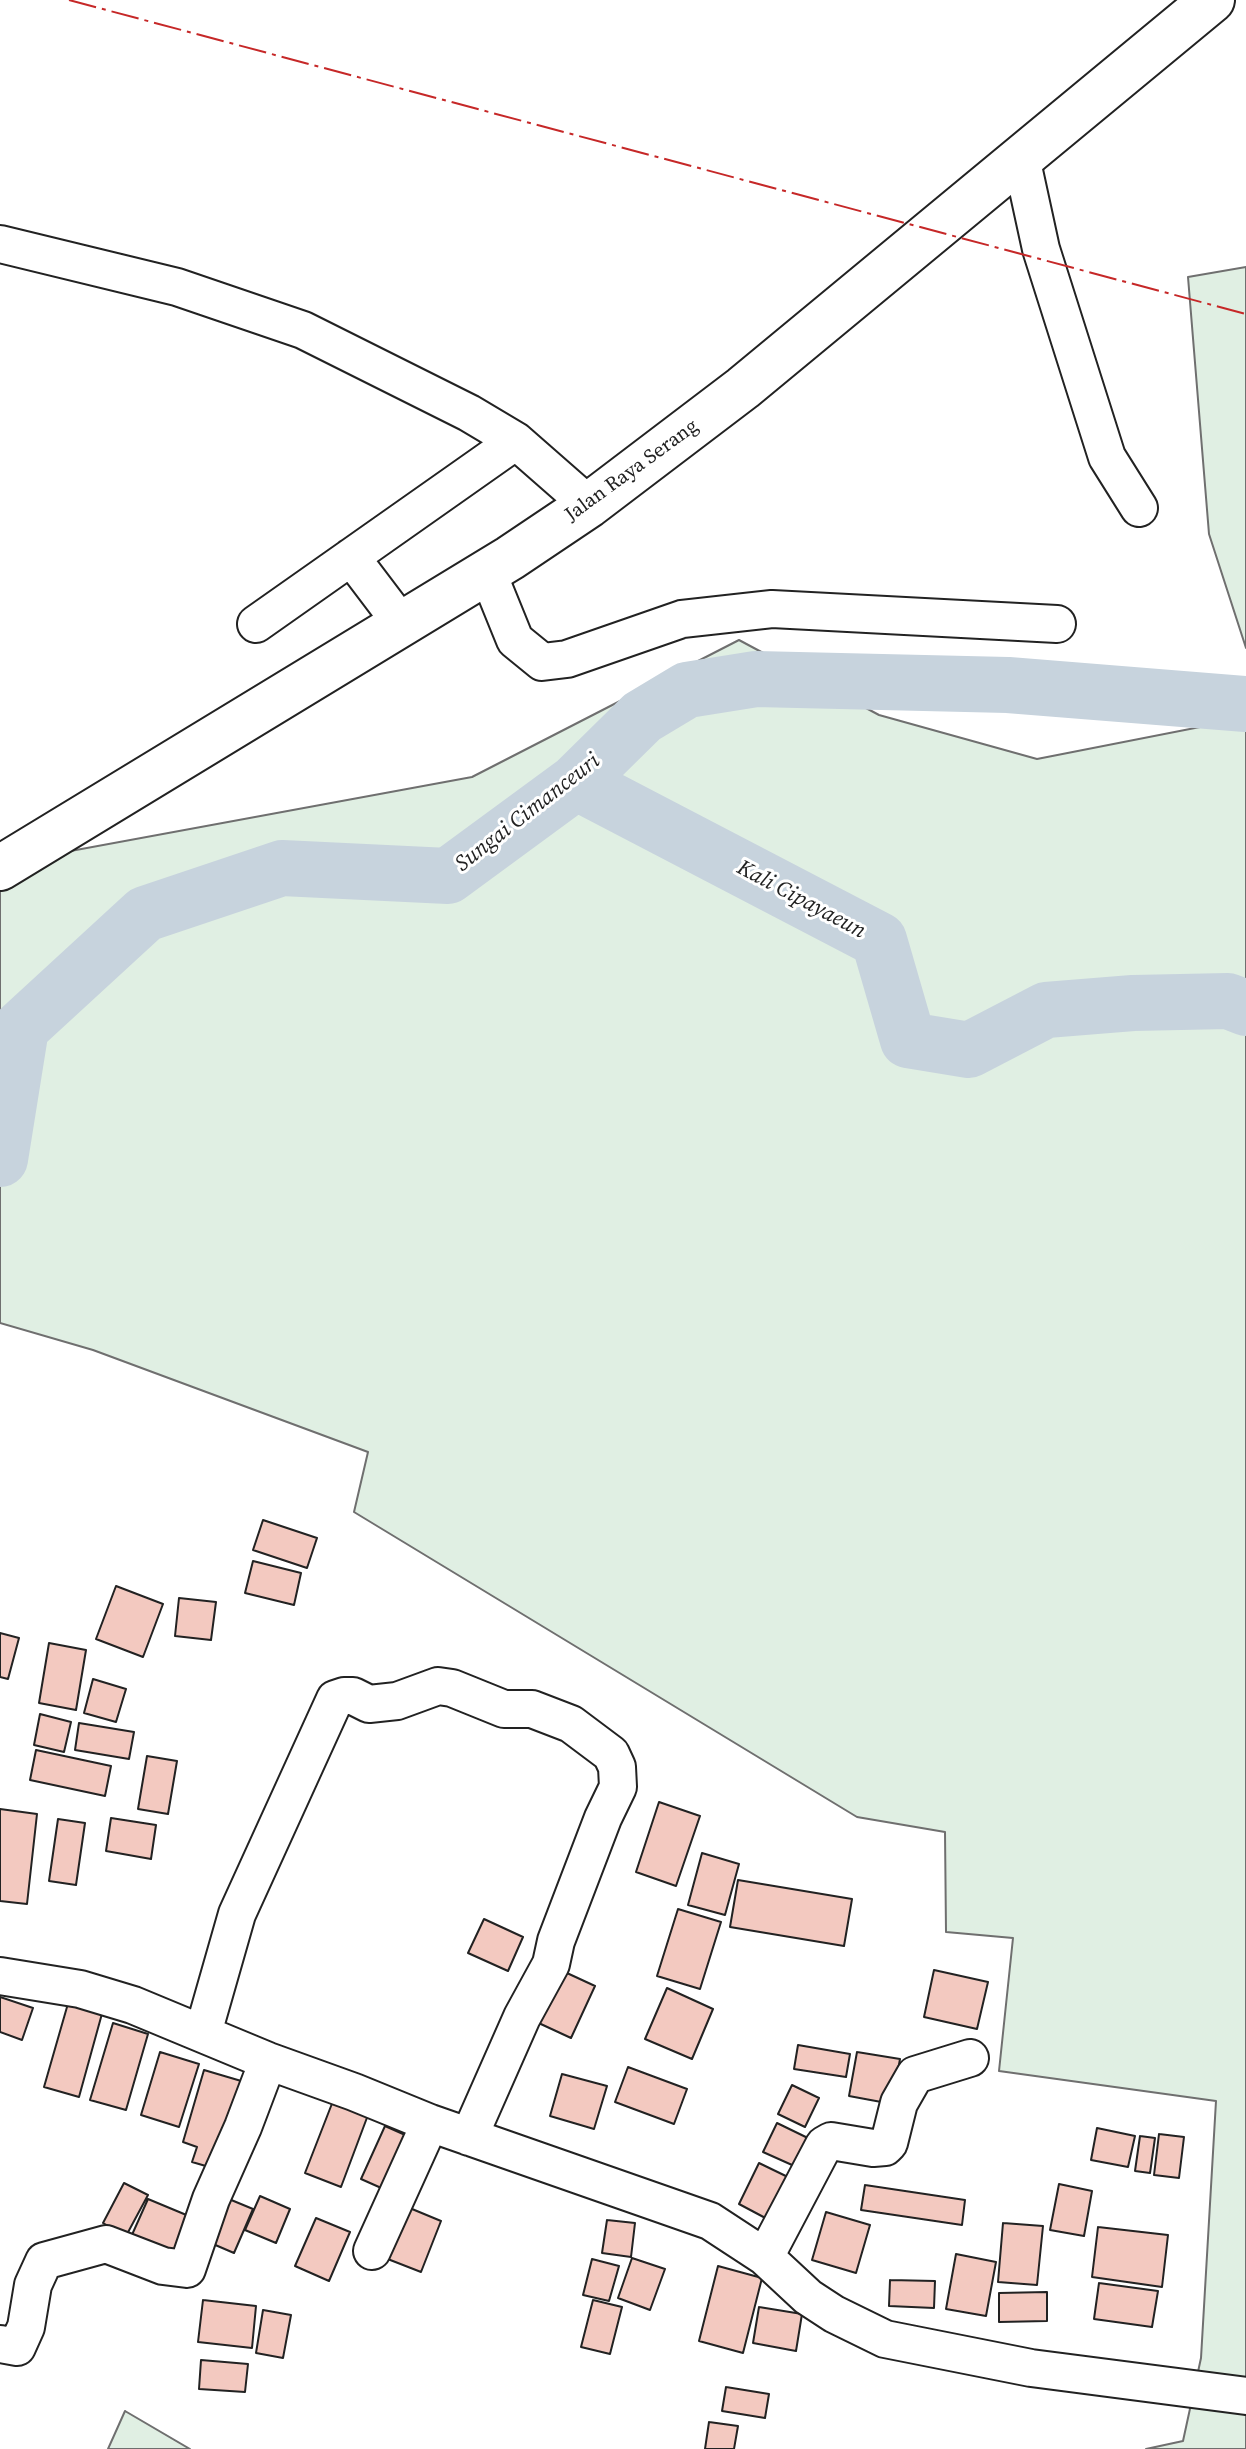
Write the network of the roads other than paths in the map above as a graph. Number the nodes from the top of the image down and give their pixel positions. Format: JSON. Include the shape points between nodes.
{"nodes":[{"id":1,"x":1212,"y":0,"type":"edge"},
{"id":2,"x":1021,"y":157,"type":"junction"},
{"id":3,"x":0,"y":244,"type":"edge"},
{"id":4,"x":516,"y":441,"type":"junction"},
{"id":5,"x":589,"y":505,"type":"junction"},
{"id":6,"x":1139,"y":508,"type":"dead end"},
{"id":7,"x":351,"y":557,"type":"junction"},
{"id":8,"x":487,"y":571,"type":"junction"},
{"id":9,"x":401,"y":623,"type":"junction"},
{"id":10,"x":256,"y":624,"type":"dead end"},
{"id":11,"x":1057,"y":624,"type":"dead end"},
{"id":12,"x":0,"y":868,"type":"edge"},
{"id":13,"x":0,"y":1976,"type":"edge"},
{"id":14,"x":203,"y":2033,"type":"junction"},
{"id":15,"x":970,"y":2058,"type":"dead end"},
{"id":16,"x":268,"y":2061,"type":"junction"},
{"id":17,"x":430,"y":2123,"type":"junction"},
{"id":18,"x":469,"y":2137,"type":"junction"},
{"id":19,"x":372,"y":2251,"type":"dead end"},
{"id":20,"x":765,"y":2257,"type":"junction"},
{"id":21,"x":0,"y":2344,"type":"edge"},
{"id":22,"x":1246,"y":2396,"type":"edge"}],
"edges":[{"from":1,"to":2,"type":"highway","name":"Jalan Raya Serang"},
{"from":2,"to":5,"type":"highway","name":"Jalan Raya Serang","via":[[743,388]]},
{"from":2,"to":6,"type":"street","via":[[1041,249],[1107,457]]},
{"from":3,"to":4,"type":"street","via":[[177,287],[303,330]]},
{"from":4,"to":5,"type":"street"},
{"from":4,"to":7,"type":"street"},
{"from":5,"to":8,"type":"highway","name":"Jalan Raya Serang"},
{"from":7,"to":9,"type":"street"},
{"from":7,"to":10,"type":"street"},
{"from":8,"to":9,"type":"highway","name":"Jalan Raya Serang"},
{"from":8,"to":11,"type":"street","via":[[515,640],[542,662],[567,659],[682,619],[772,609]]},
{"from":9,"to":12,"type":"highway","name":"Jalan Raya Serang"},
{"from":13,"to":14,"type":"street","via":[[80,1989]]},
{"from":14,"to":16,"type":"street"},
{"from":14,"to":18,"type":"street","via":[[237,1914],[335,1699],[353,1696],[369,1704],[383,1703],[438,1686],[571,1724],[611,1754],[618,1787],[551,1964]]},
{"from":15,"to":20,"type":"street","via":[[915,2075],[885,2147],[831,2141],[824,2145]]},
{"from":16,"to":17,"type":"street"},
{"from":16,"to":21,"type":"street","via":[[187,2269],[163,2266],[106,2244],[44,2261],[17,2347]]},
{"from":17,"to":18,"type":"street"},
{"from":17,"to":19,"type":"street"},
{"from":18,"to":20,"type":"street","via":[[710,2221]]},
{"from":20,"to":22,"type":"street","via":[[808,2297],[885,2339],[1031,2368]]}]}
